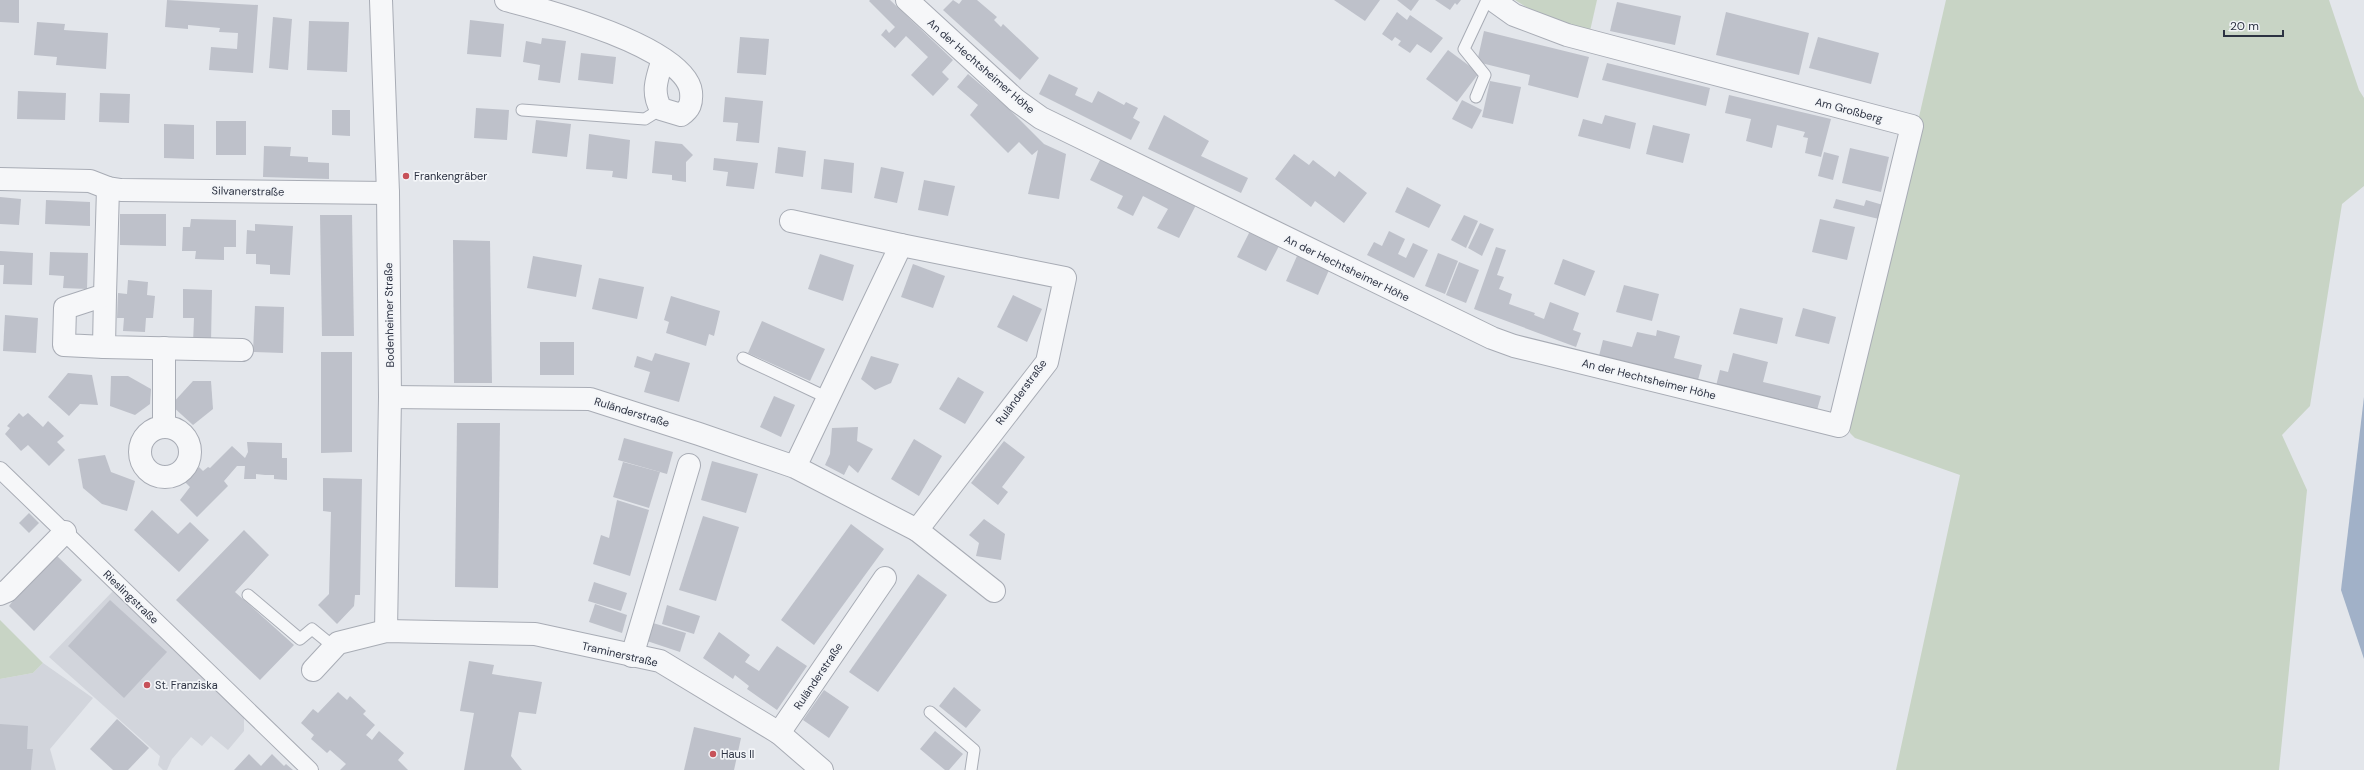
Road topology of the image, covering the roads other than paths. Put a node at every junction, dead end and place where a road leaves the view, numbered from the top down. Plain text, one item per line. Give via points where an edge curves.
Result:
1 (381, 0) edge
2 (506, 0) edge
3 (907, 0) edge
4 (1487, 0) edge
5 (1493, 0) edge
6 (663, 59) junction
7 (1476, 97) dead end
8 (522, 110) dead end
9 (661, 110) junction
10 (0, 179) edge
11 (108, 188) junction
12 (388, 193) junction
13 (791, 221) dead end
14 (901, 245) junction
15 (105, 295) junction
16 (104, 346) junction
17 (164, 348) junction
18 (242, 350) dead end
19 (743, 358) dead end
20 (390, 397) junction
21 (828, 398) junction
22 (164, 426) dead end
23 (1839, 426) joint
24 (689, 465) dead end
25 (796, 467) junction
26 (0, 470) edge
27 (917, 530) junction
28 (65, 532) junction
29 (885, 578) dead end
30 (994, 591) dead end
31 (0, 594) edge
32 (248, 595) dead end
33 (386, 631) junction
34 (334, 647) junction
35 (632, 656) junction
36 (313, 670) dead end
37 (930, 712) dead end
38 (779, 733) junction
39 (310, 770) edge
40 (822, 770) edge
41 (971, 770) edge

1 - 12 street, Bodenheimer Straße
2 - 6 street via 605,29
3 - 23 street, An der Hechtsheimer Höhe via 1016,100 1041,118 1492,338 1514,346
4 - 7 lane via 1464,49 1485,75
5 - 23 street, Am Großberg via 1514,15 1567,35 1912,126
6 - 9 street via 655,88 655,99
6 - 9 street via 686,77 692,100 688,110 681,115
8 - 9 lane via 645,119
10 - 11 street, Silvanerstraße via 90,181
11 - 12 street, Silvanerstraße
11 - 15 street
12 - 20 street, Bodenheimer Straße
13 - 14 street, Ruländerstraße
14 - 21 street
14 - 27 street, Ruländerstraße via 1065,278 1047,362
15 - 16 street
15 - 16 street via 66,308 64,345
16 - 17 street
17 - 18 street
17 - 22 street
19 - 21 lane
20 - 25 street, Ruländerstraße via 590,399
20 - 33 street, Bodenheimer Straße
21 - 25 street
24 - 35 street
25 - 27 street, Ruländerstraße
26 - 28 street, Rieslingstraße
27 - 30 street, Ruländerstraße
28 - 31 street via 7,591
28 - 39 street, Rieslingstraße
29 - 38 street, Ruländerstraße
32 - 34 lane via 300,639 312,630
33 - 34 street, Traminerstraße via 338,643
33 - 35 street, Traminerstraße via 535,634
34 - 36 street
35 - 38 street, Traminerstraße via 660,661
37 - 41 lane via 974,750
38 - 40 street, Traminerstraße

